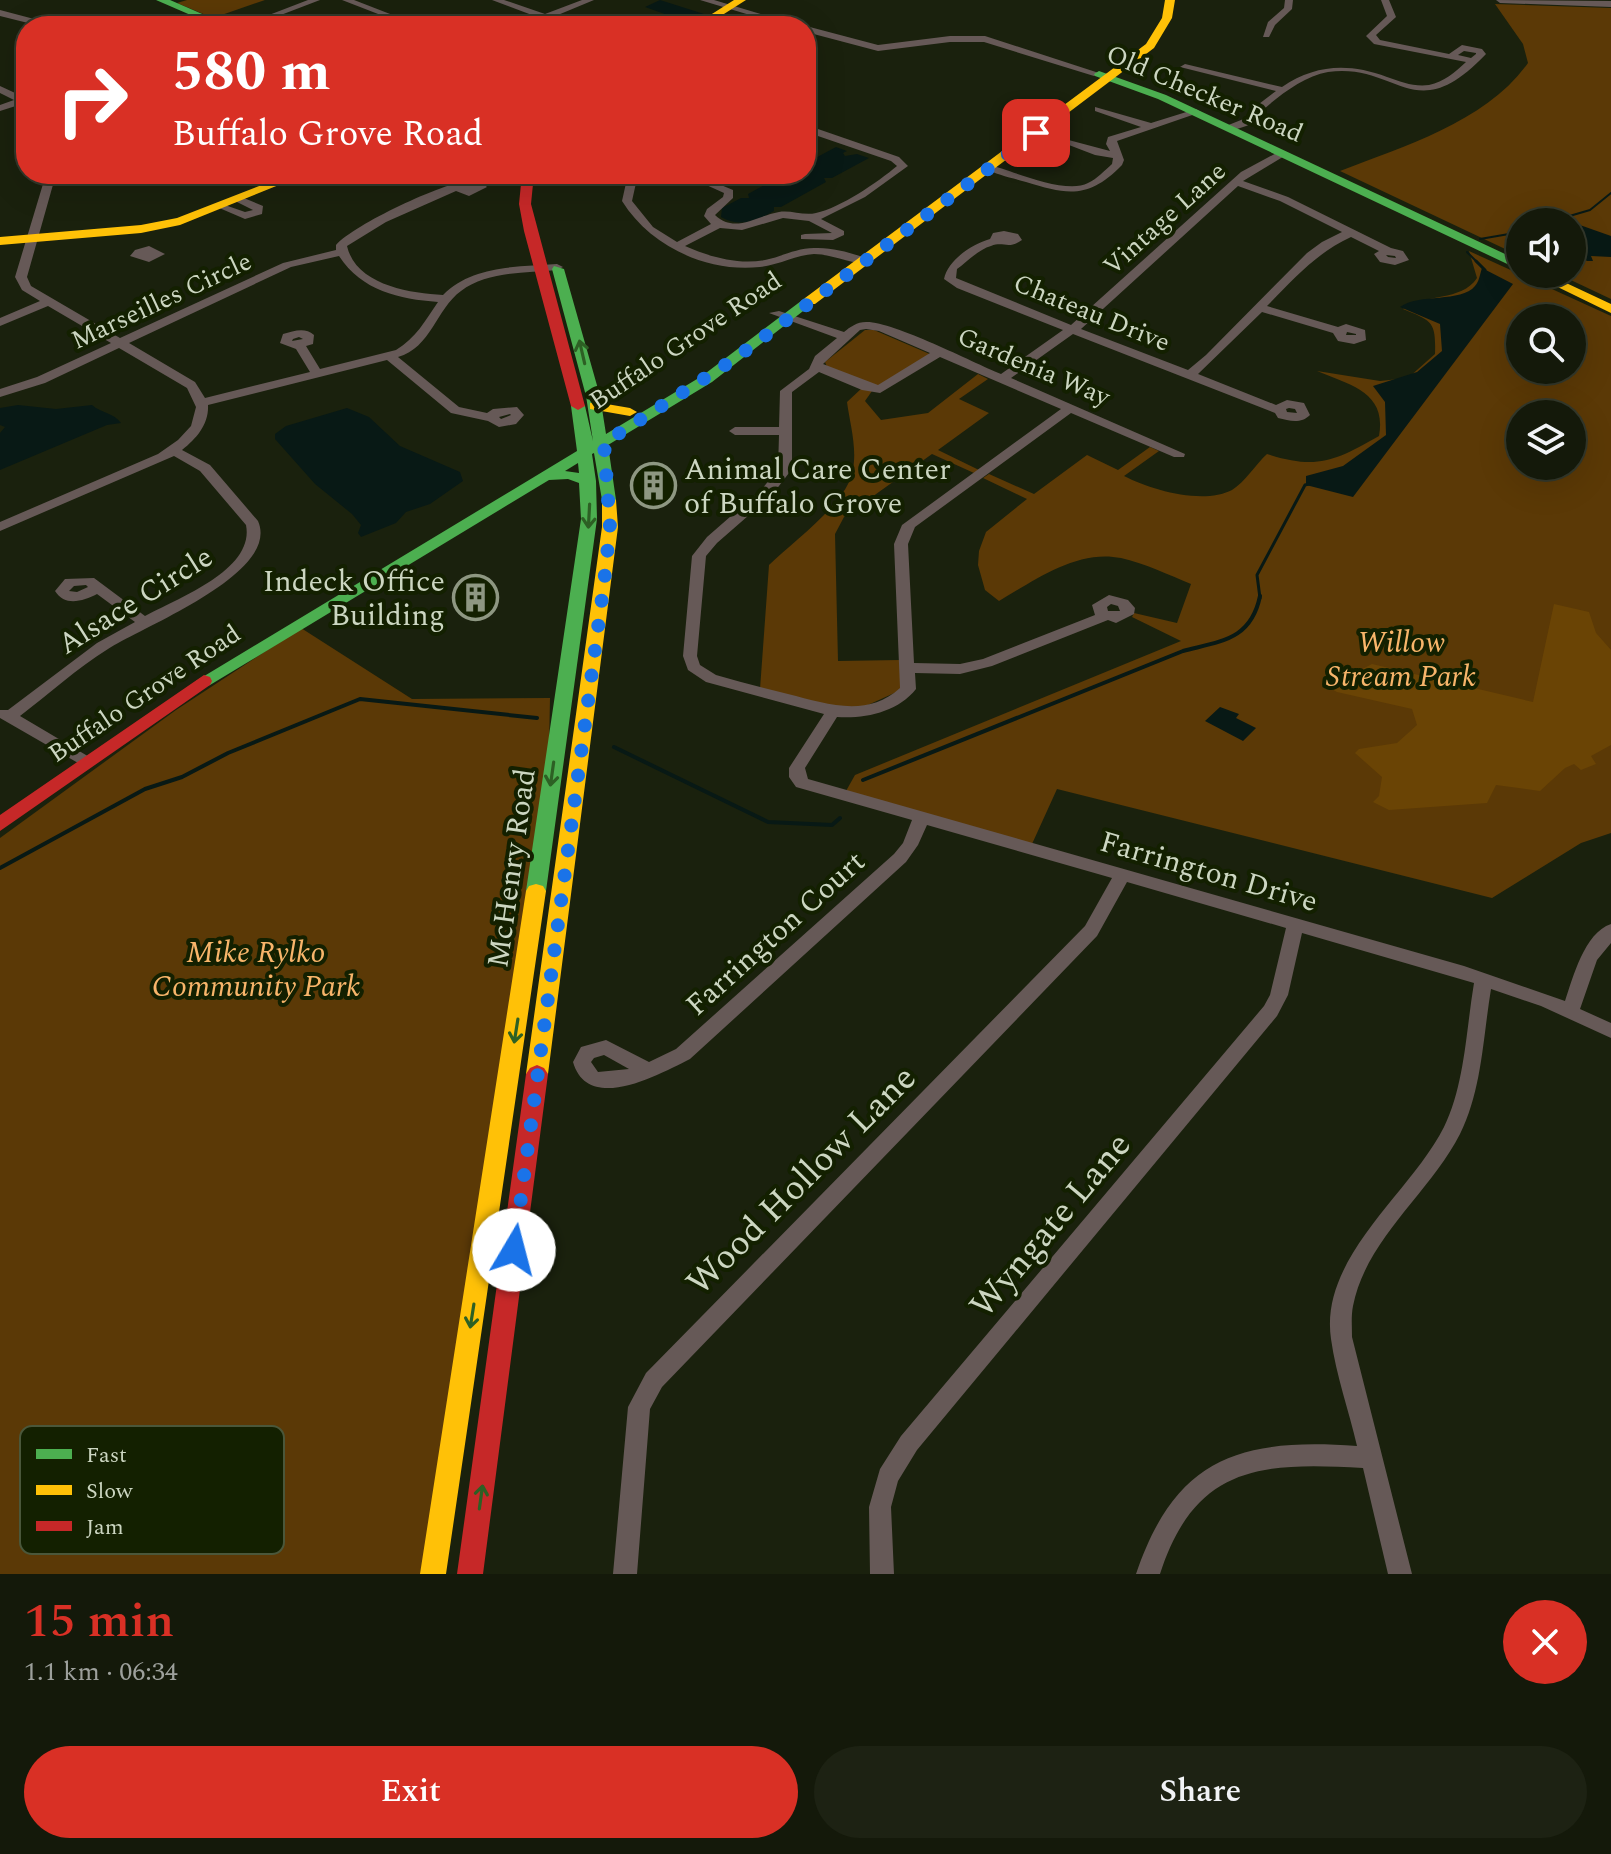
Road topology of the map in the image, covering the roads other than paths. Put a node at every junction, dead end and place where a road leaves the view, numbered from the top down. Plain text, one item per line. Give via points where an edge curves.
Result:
1 (161, 0) edge
2 (316, 0) edge
3 (346, 0) edge
4 (496, 0) edge
5 (590, 0) edge
6 (704, 0) edge
7 (1157, 0) edge
8 (1170, 0) edge
9 (1289, 0) edge
10 (1385, 0) edge
11 (1500, 0) edge
12 (741, 4) edge
13 (1611, 4) edge
14 (200, 16) edge
15 (272, 16) edge
16 (390, 16) edge
17 (543, 16) edge
18 (549, 16) edge
19 (718, 16) edge
20 (772, 16) edge
21 (816, 32) edge
22 (1153, 32) junction
23 (1266, 35) dead end
24 (1190, 68) dead end
25 (1104, 76) junction
26 (1283, 90) junction
27 (1098, 109) dead end
28 (1196, 112) junction
29 (1224, 126) junction
30 (1152, 127) junction
31 (816, 132) edge
32 (1065, 140) dead end
33 (1282, 153) junction
34 (1117, 155) junction
35 (990, 168) junction
36 (1236, 182) junction
37 (48, 184) edge
38 (276, 184) edge
39 (527, 184) edge
40 (541, 184) edge
41 (631, 184) edge
42 (714, 184) edge
43 (460, 189) dead end
44 (810, 217) junction
45 (720, 224) junction
46 (141, 229) junction
47 (1352, 232) junction
48 (805, 237) dead end
49 (30, 238) junction
50 (0, 241) edge
51 (996, 241) dead end
52 (677, 246) junction
53 (145, 249) dead end
54 (1388, 251) dead end
55 (342, 252) junction
56 (858, 259) junction
57 (1506, 259) edge
58 (549, 268) junction
59 (1567, 288) edge
60 (446, 299) junction
61 (48, 302) junction
62 (1261, 308) junction
63 (1611, 309) edge
64 (782, 316) junction
65 (0, 322) edge
66 (1072, 330) junction
67 (1338, 331) dead end
68 (846, 337) junction
69 (120, 344) junction
70 (299, 345) dead end
71 (939, 352) junction
72 (390, 356) junction
73 (816, 366) junction
74 (317, 374) junction
75 (1188, 376) junction
76 (1002, 379) junction
77 (0, 393) edge
78 (203, 402) junction
79 (595, 406) junction
80 (1070, 408) junction
81 (1279, 410) dead end
82 (630, 412) junction
83 (492, 418) dead end
84 (735, 431) dead end
85 (786, 431) junction
86 (593, 441) junction
87 (173, 450) junction
88 (1179, 454) dead end
89 (548, 476) junction
90 (589, 481) junction
91 (0, 527) edge
92 (98, 588) dead end
93 (1106, 616) dead end
94 (143, 621) junction
95 (909, 668) junction
96 (833, 711) junction
97 (5, 714) edge
98 (78, 758) junction
99 (0, 807) edge
100 (921, 819) junction
101 (0, 824) edge
102 (1122, 876) junction
103 (1295, 925) junction
104 (1611, 931) edge
105 (1483, 980) junction
106 (1570, 1012) junction
107 (1611, 1031) edge
108 (648, 1071) dead end
109 (1373, 1458) junction
110 (433, 1574) edge
111 (470, 1574) edge
112 (625, 1574) edge
113 (882, 1574) edge
114 (1148, 1574) edge
115 (1400, 1574) edge

1 - 14 main road
2 - 15 street
3 - 16 street
4 - 17 street
5 - 18 street
6 - 12 street
7 - 22 main road, Buffalo Grove Road
8 - 22 main road via 1167,18
9 - 23 street via 1288,9
10 - 26 street via 1392,17 1373,39 1473,61 1462,73 1430,89 1334,68
11 - 13 street
12 - 19 main road
12 - 20 street
21 - 25 street, Old Checker Road via 878,48 985,39
22 - 25 main road, Buffalo Grove Road
24 - 26 street
25 - 28 main road, Old Checker Road
25 - 35 main road, Buffalo Grove Road
25 - 56 main road, Buffalo Grove Road
26 - 29 street via 1250,120
27 - 30 street
28 - 29 main road, Old Checker Road
28 - 30 street
29 - 33 main road, Old Checker Road
30 - 34 street via 1112,139
31 - 44 street via 903,166
32 - 34 street
33 - 36 street, Vintage Lane
33 - 57 main road, Old Checker Road
34 - 35 street via 1117,165 1084,189 1054,187
35 - 56 main road, Buffalo Grove Road
36 - 47 street
36 - 66 street, Vintage Lane
37 - 49 street
38 - 46 main road via 222,207
39 - 58 main road, McHenry Road via 525,204
40 - 58 main road, McHenry Road
41 - 52 street via 627,201 633,214 650,232
42 - 45 street via 729,192 709,216
43 - 55 street via 442,192 351,234 341,245
44 - 45 street via 782,214 748,227
44 - 48 street via 840,233
45 - 52 street
46 - 49 main road
46 - 53 street
47 - 54 street
47 - 62 street via 1318,249
49 - 50 main road
49 - 61 street via 21,277 26,288
51 - 66 street, Chateau Drive via 952,268 950,279
52 - 56 street via 738,264 771,262 814,250
55 - 60 street via 368,281 386,291
55 - 69 street, Marseilles Circle via 287,265
56 - 64 main road, Buffalo Grove Road
56 - 64 main road, Buffalo Grove Road via 844,277
58 - 60 street via 484,277
79 -> 58 main road, McHenry Road via 576,327
58 - 86 main road, McHenry Road via 583,425
59 - 63 main road
60 - 72 street via 418,343
61 - 65 street
61 - 69 street
62 - 67 street
62 - 75 street
64 - 68 street
64 - 82 main road, Buffalo Grove Road
64 - 86 main road, Buffalo Grove Road via 707,379
66 - 75 street, Chateau Drive
66 - 76 street, Vintage Lane
68 - 71 street, Gardenia Way via 869,326
68 - 73 street
69 - 77 street, Marseilles Circle
69 - 78 street via 191,385
70 - 74 street
71 - 73 street via 880,389
71 - 76 street, Gardenia Way
72 - 74 street
72 - 83 street via 455,410
73 - 85 street via 786,391
74 - 78 street
75 - 81 street, Chateau Drive
76 - 80 street, Gardenia Way
78 - 87 street via 195,431
79 - 82 main road
79 - 86 main road, McHenry Road
80 - 88 street, Gardenia Way
80 - 95 street via 904,533
82 - 86 main road, Buffalo Grove Road
84 - 85 street
85 - 96 street via 787,460 779,480 699,556 691,675
86 - 89 main road, Buffalo Grove Road
86 - 90 main road, McHenry Road
86 - 98 main road, Buffalo Grove Road via 259,630
111 -> 86 main road, McHenry Road via 604,583 610,515
87 - 91 street
87 - 94 street, Alsace Circle via 205,468 253,524 256,535 247,556 227,576
89 - 90 main road
89 - 98 main road, Buffalo Grove Road
90 -> 110 main road, McHenry Road via 583,573
92 - 94 street
93 - 95 street via 987,663 960,669
94 - 97 street, Alsace Circle
95 - 96 street via 908,689 901,697 865,711
96 - 100 street, Farrington Drive via 797,768 797,777 809,787
97 - 98 street
98 - 99 main road, Buffalo Grove Road
98 - 101 main road, Buffalo Grove Road
100 - 102 street, Farrington Drive
100 - 108 street, Farrington Court via 900,858 691,1047
102 - 103 street, Farrington Drive
102 - 112 street, Wood Hollow Lane via 1091,931 654,1380 639,1407
103 - 105 street, Farrington Drive
103 - 113 street, Wyngate Lane via 1271,1011 909,1443 888,1477 880,1507
104 - 106 street via 1589,957
105 - 106 street, Farrington Drive
105 - 109 street via 1462,1106 1451,1132 1356,1268 1342,1307 1341,1337
106 - 107 street, Farrington Drive
109 - 114 street via 1277,1455 1212,1477 1172,1516
109 - 115 street

